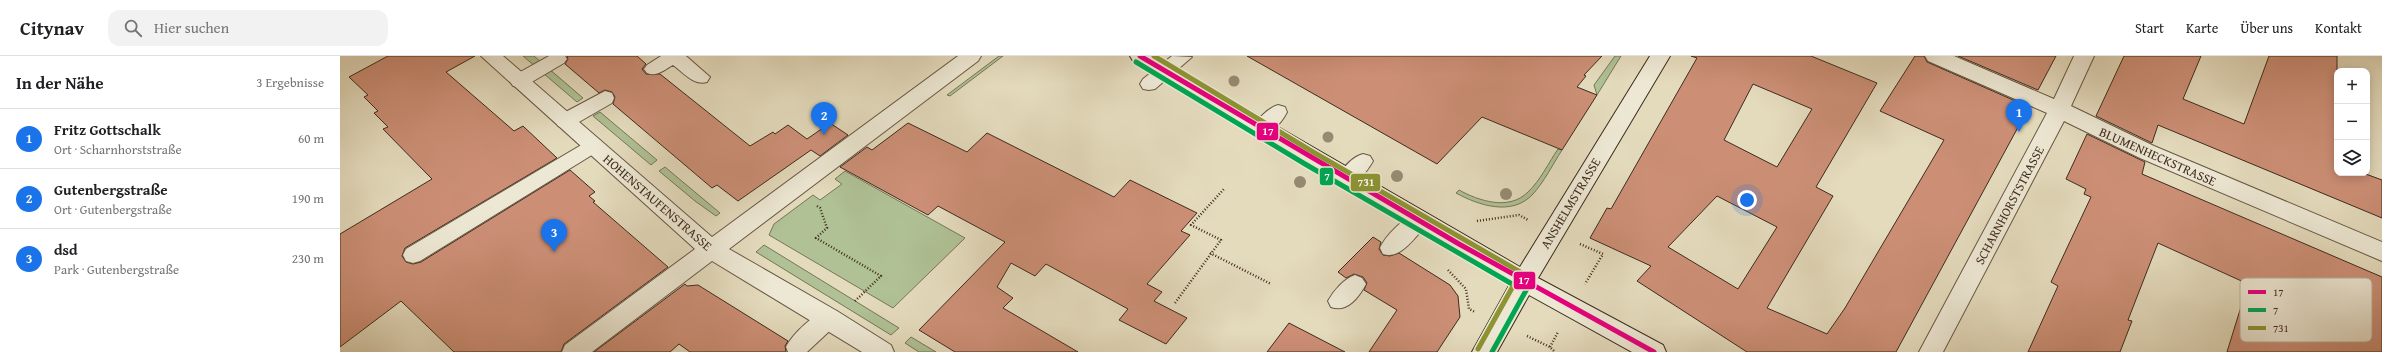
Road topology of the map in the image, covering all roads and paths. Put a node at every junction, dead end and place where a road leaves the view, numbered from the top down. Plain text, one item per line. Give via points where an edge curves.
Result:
1 (490, 56) edge
2 (674, 56) edge
3 (971, 56) edge
4 (1140, 56) edge
5 (1660, 56) edge
6 (1935, 56) edge
7 (2084, 56) edge
8 (1182, 57) edge
9 (558, 59) dead end
10 (653, 69) dead end
11 (1166, 71) junction
12 (701, 77) dead end
13 (519, 81) junction
14 (1149, 84) dead end
15 (605, 98) dead end
16 (2059, 110) junction
17 (1278, 112) dead end
18 (565, 121) junction
19 (1261, 129) junction
20 (593, 145) junction
21 (1363, 161) dead end
22 (1346, 180) junction
23 (791, 189) junction
24 (1224, 189) dead end
25 (1418, 221) junction
26 (1390, 248) dead end
27 (710, 249) junction
28 (2382, 252) edge
29 (1210, 253) junction
30 (413, 255) dead end
31 (1523, 282) junction
32 (1271, 284) dead end
33 (1355, 284) dead end
34 (854, 301) dead end
35 (1338, 301) dead end
36 (1175, 303) dead end
37 (828, 318) junction
38 (797, 347) dead end
39 (1550, 347) dead end
40 (574, 352) edge
41 (882, 352) edge
42 (1484, 352) edge
43 (1555, 352) edge
44 (1654, 352) edge
45 (1931, 352) edge

1 - 13 street, HOHENSTAUFENSTRASSE
2 - 10 lane
2 - 12 lane
3 - 23 street
4 - 11 street
5 - 31 street, ANSHELMSTRASSE
6 - 16 street, BLUMENHECKSTRASSE
7 - 16 street, SCHARNHORSTSTRASSE
8 - 11 lane
9 - 13 lane
11 - 14 lane
11 - 19 street
13 - 18 street, HOHENSTAUFENSTRASSE
15 - 18 lane
16 - 28 street, BLUMENHECKSTRASSE via 2147,152
16 - 45 street, SCHARNHORSTSTRASSE
17 - 19 lane
18 - 20 street, HOHENSTAUFENSTRASSE
19 - 22 street
20 - 27 street, HOHENSTAUFENSTRASSE
20 - 30 lane
21 - 22 lane
22 - 25 street
23 - 27 street
23 - 34 path via 820,208 827,228 816,238 881,276
24 - 29 path via 1192,225 1221,240
25 - 26 lane
25 - 31 street
27 - 37 street, HOHENSTAUFENSTRASSE
27 - 40 street
29 - 32 path
29 - 36 path
31 - 42 street, ANSHELMSTRASSE
31 - 44 street
33 - 35 lane
37 - 38 lane
37 - 41 street, HOHENSTAUFENSTRASSE
39 - 43 path

